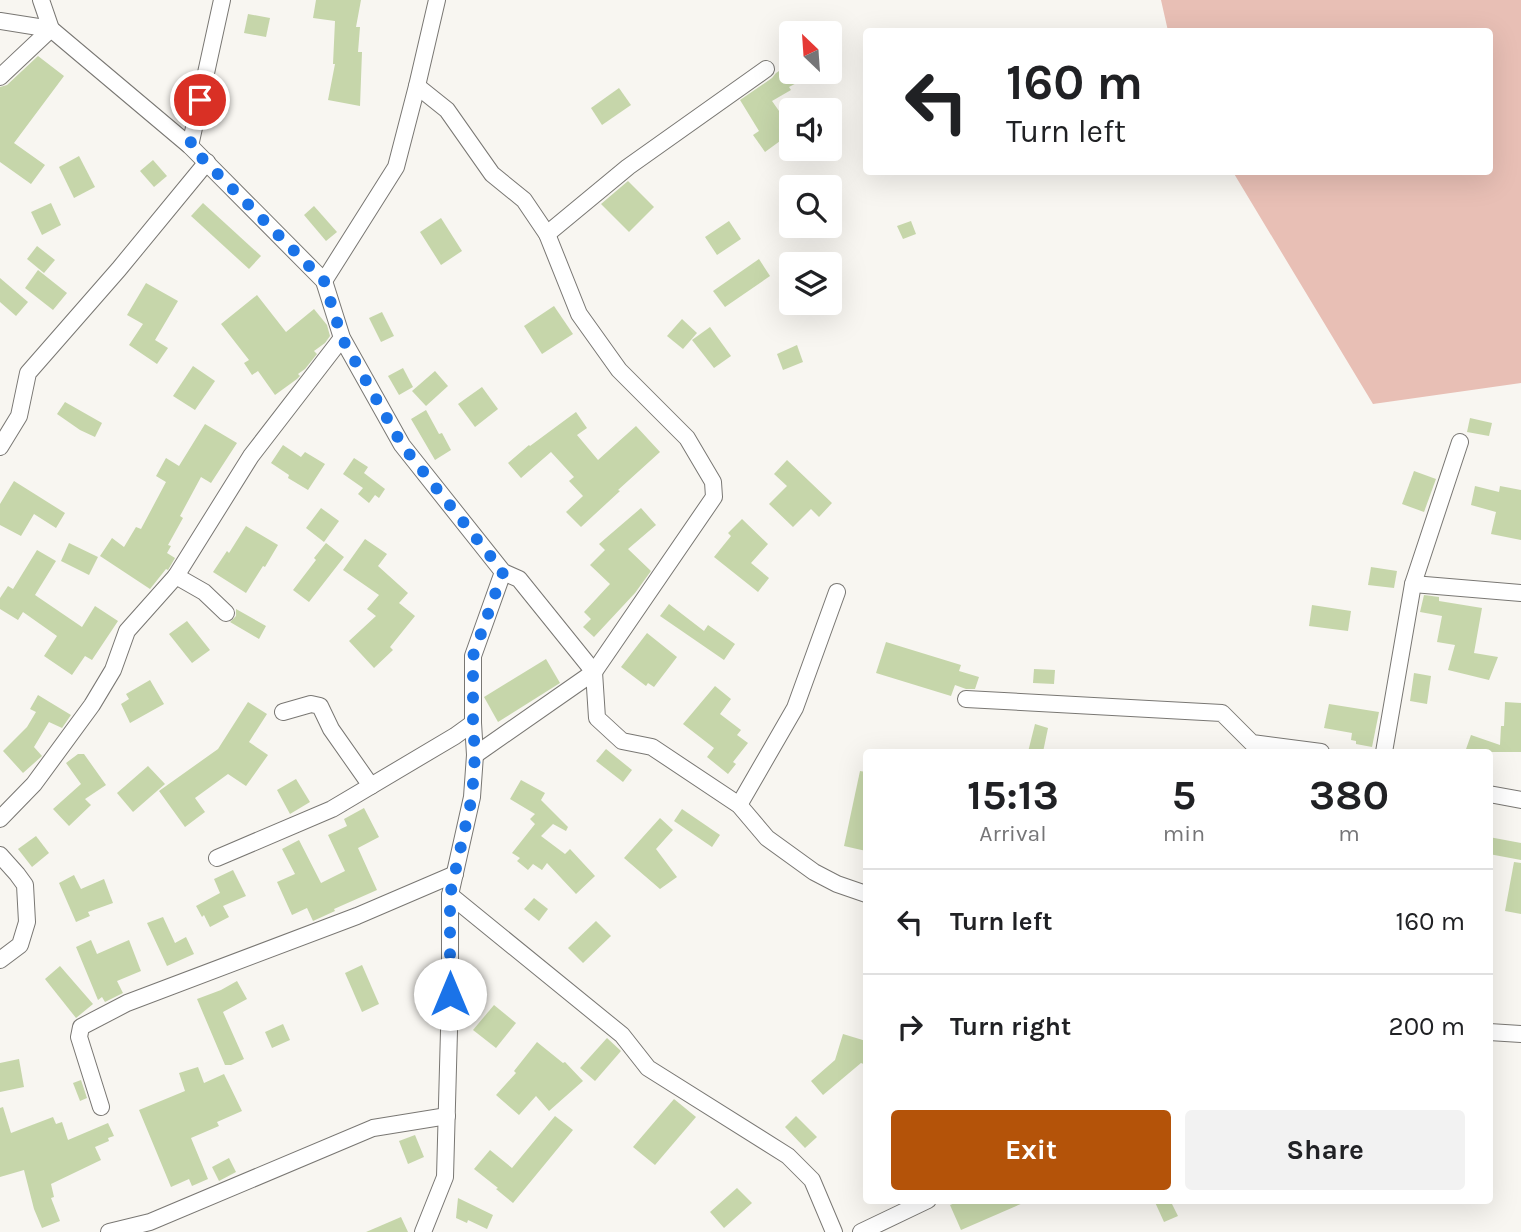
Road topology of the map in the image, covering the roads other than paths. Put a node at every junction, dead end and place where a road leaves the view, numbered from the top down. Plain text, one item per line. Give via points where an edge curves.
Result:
1 (41, 0) edge
2 (222, 0) edge
3 (437, 0) edge
4 (0, 20) edge
5 (51, 29) junction
6 (766, 69) dead end
7 (0, 77) edge
8 (417, 86) junction
9 (190, 146) junction
10 (207, 162) junction
11 (547, 234) junction
12 (324, 281) junction
13 (342, 338) junction
14 (1460, 442) dead end
15 (0, 447) edge
16 (503, 572) junction
17 (176, 576) junction
18 (1413, 584) junction
19 (837, 592) dead end
20 (1521, 593) edge
21 (226, 613) dead end
22 (594, 672) junction
23 (966, 699) dead end
24 (283, 712) dead end
25 (473, 723) junction
26 (1298, 749) edge
27 (1385, 749) edge
28 (475, 755) junction
29 (370, 786) junction
30 (1493, 795) edge
31 (1521, 800) edge
32 (739, 805) junction
33 (0, 819) edge
34 (0, 855) edge
35 (217, 858) dead end
36 (455, 874) junction
37 (863, 893) edge
38 (450, 895) junction
39 (0, 960) edge
40 (1493, 1032) edge
41 (1521, 1034) edge
42 (101, 1107) dead end
43 (447, 1116) junction
44 (920, 1204) edge
45 (109, 1232) edge
46 (423, 1232) edge
47 (834, 1232) edge
48 (861, 1232) edge

1 - 5 street
2 - 9 street
3 - 8 street
4 - 5 street
5 - 7 street
5 - 9 street
6 - 11 street via 628,167
8 - 11 street via 447,110 492,174 524,200
8 - 12 street via 396,167
9 - 10 street
10 - 12 street
10 - 15 street via 28,373 19,416
11 - 22 street via 579,314 620,370 687,438 713,482 714,497
12 - 13 street
13 - 16 street via 402,445
13 - 17 street via 251,456
14 - 18 street
16 - 22 street via 519,579
16 - 25 street via 473,656
17 - 21 street via 204,592
17 - 33 street via 127,631 113,670 92,705 34,784
18 - 20 street
18 - 27 street
19 - 32 street via 795,708
22 - 28 street
22 - 32 street via 597,718 622,741 652,747
23 - 26 street via 1222,713 1252,743
24 - 29 street via 320,706
25 - 28 street
25 - 29 street
28 - 36 street via 472,797
29 - 35 street via 332,809
30 - 31 street
32 - 37 street via 767,838 814,872
34 - 39 street via 25,885 27,922 20,945
36 - 38 street
36 - 42 street via 127,1003 81,1027 79,1037
38 - 43 street
38 - 47 street via 622,1035 648,1068 788,1156 812,1180
40 - 41 street
43 - 45 street via 373,1128 150,1222
43 - 46 street via 445,1177
44 - 48 street

